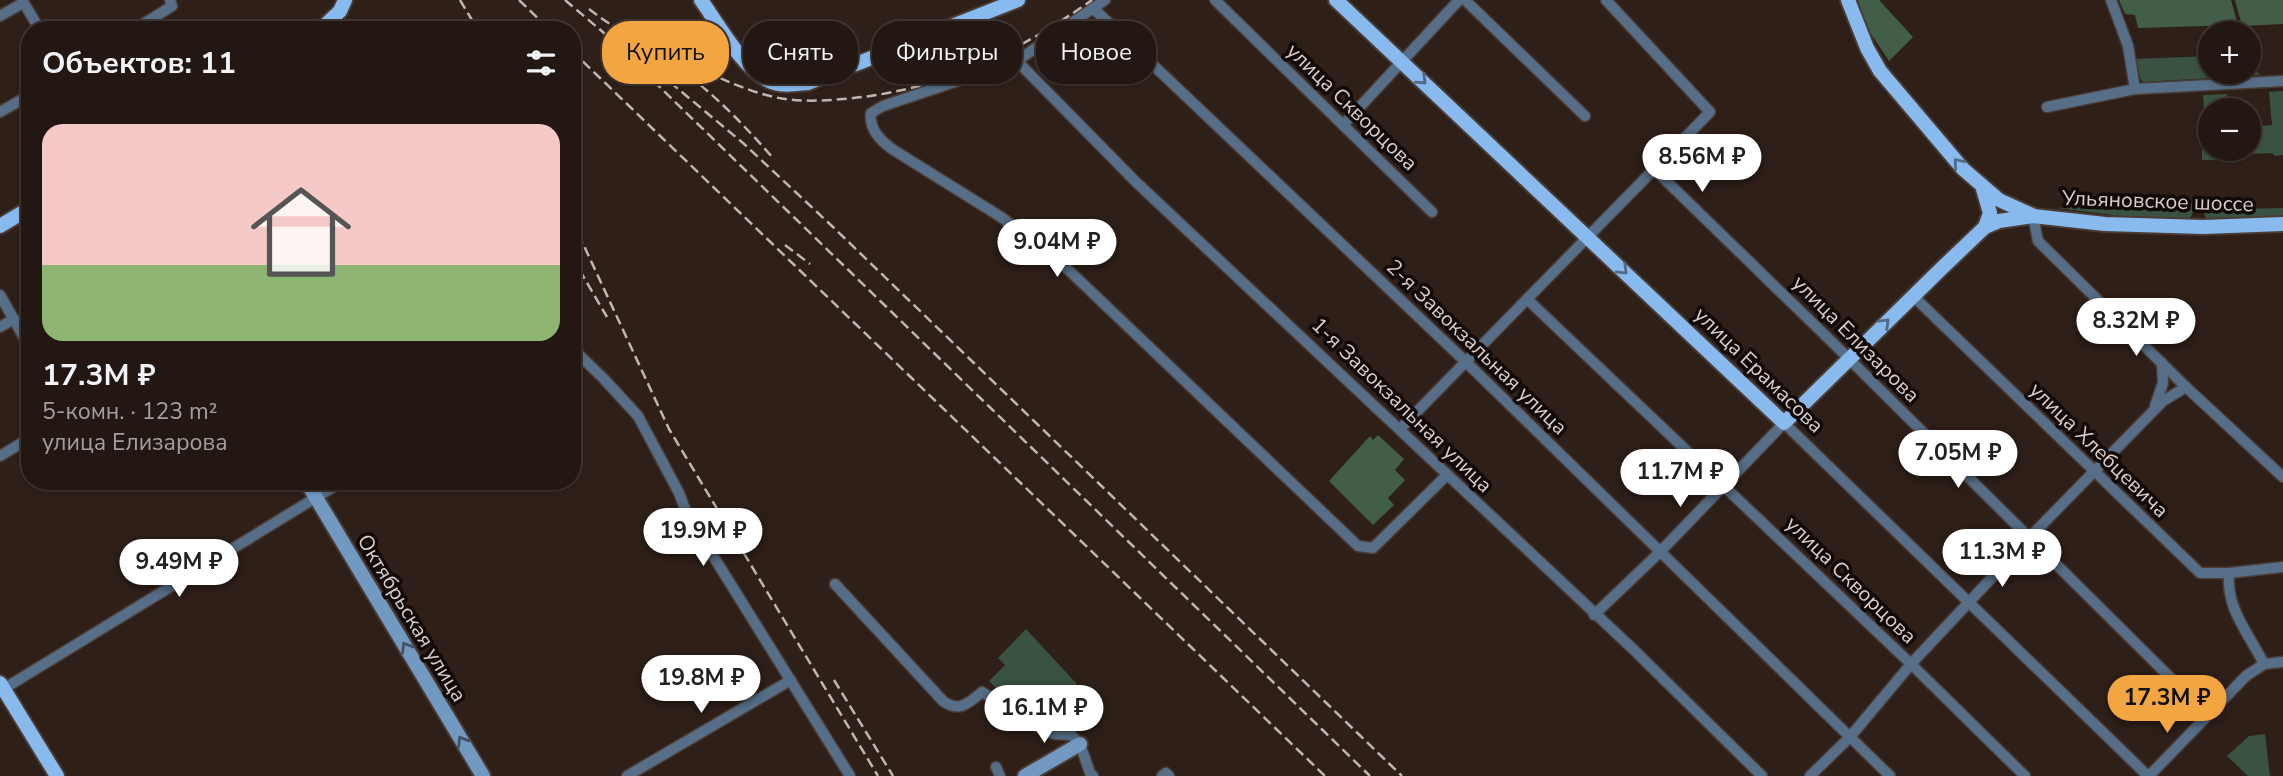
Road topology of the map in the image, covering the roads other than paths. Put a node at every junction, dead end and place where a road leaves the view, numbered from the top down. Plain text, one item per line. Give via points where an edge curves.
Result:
1 (345, 0) edge
2 (701, 0) edge
3 (1018, 0) edge
4 (1105, 0) edge
5 (1215, 0) edge
6 (1336, 0) edge
7 (1459, 0) edge
8 (1465, 0) edge
9 (1605, 0) edge
10 (1848, 0) edge
11 (2111, 0) edge
12 (23, 1) edge
13 (171, 3) edge
14 (1093, 8) junction
15 (0, 16) edge
16 (35, 21) edge
17 (146, 21) edge
18 (329, 21) edge
19 (1022, 58) edge
20 (1402, 62) junction
21 (1022, 66) edge
22 (2283, 81) edge
23 (949, 84) edge
24 (2135, 89) junction
25 (21, 100) edge
26 (2047, 107) dead end
27 (0, 113) edge
28 (1586, 116) dead end
29 (1343, 125) junction
30 (1654, 169) junction
31 (1983, 189) junction
32 (1432, 212) dead end
33 (21, 213) edge
34 (2033, 216) junction
35 (2283, 225) edge
36 (0, 226) edge
37 (1985, 228) junction
38 (1588, 236) junction
39 (0, 295) edge
40 (1913, 296) junction
41 (1527, 299) junction
42 (21, 321) edge
43 (16, 322) junction
44 (0, 327) edge
45 (21, 331) edge
46 (581, 357) edge
47 (1849, 358) junction
48 (1466, 362) junction
49 (2162, 363) junction
50 (2186, 387) junction
51 (2153, 411) junction
52 (1784, 423) junction
53 (1400, 429) junction
54 (21, 443) edge
55 (0, 456) edge
56 (2093, 472) junction
57 (1447, 475) junction
58 (2283, 477) edge
59 (1724, 486) junction
60 (312, 490) edge
61 (327, 490) edge
62 (316, 497) junction
63 (2029, 538) junction
64 (1660, 552) junction
65 (2283, 567) edge
66 (2229, 573) junction
67 (835, 584) dead end
68 (1968, 603) junction
69 (1594, 615) junction
70 (2283, 662) edge
71 (1911, 664) junction
72 (2264, 664) junction
73 (791, 680) junction
74 (1, 687) edge
75 (2208, 715) junction
76 (1850, 737) junction
77 (1082, 749) junction
78 (57, 776) edge
79 (483, 776) edge
80 (627, 776) edge
81 (850, 776) edge
82 (1025, 776) edge
83 (1093, 776) edge
84 (1163, 776) edge
85 (1169, 776) edge
86 (1762, 776) edge
87 (1810, 776) edge
88 (1890, 776) edge
89 (2025, 776) edge
90 (2148, 776) edge

1 - 18 main road
2 - 3 main road via 757,74 785,85 808,83
4 - 14 street
5 - 29 street, улица Скворцова
6 - 20 main road, улица Ерамасова
7 - 20 street
8 - 28 street
9 - 30 street via 1710,112
31 -> 10 main road via 1881,71
11 - 24 street via 2128,46
12 - 15 street
12 - 16 street
13 - 17 street
14 - 19 street
14 - 48 street, 2-я Завокзальная улица
20 - 29 street
20 -> 38 main road, улица Ерамасова
21 - 53 street, 1-я Завокзальная улица via 1136,181
22 - 24 street
23 - 57 street via 871,113 874,131 892,149 1001,217 1058,260 1357,546 1373,548
24 - 26 street
25 - 27 street
29 - 32 street, улица Скворцова
30 - 38 street
30 - 47 street, улица Елизарова
31 - 34 main road
31 - 37 main road via 1990,213
33 - 36 main road
34 - 35 main road, Ульяновское шоссе via 2118,224
34 - 37 main road via 2014,217
34 - 49 street via 2038,241
37 - 40 main road
38 - 41 street
38 -> 52 main road, улица Ерамасова
39 - 43 street
47 -> 40 main road
40 - 56 street, улица Хлебцевича
41 - 48 street
41 - 59 street, улица Скворцова
42 - 43 street
43 - 44 street
43 - 45 street
46 - 73 street via 638,416 687,514
47 - 52 main road
47 - 63 street, улица Елизарова
48 - 53 street
48 - 64 street, 2-я Завокзальная улица
49 - 50 street
49 - 51 street via 2163,383
50 - 51 street
50 - 58 street
51 - 56 street
52 - 59 street
52 - 68 street, улица Ерамасова
53 - 57 street, 1-я Завокзальная улица
54 - 55 street
56 - 63 street
56 - 66 street, улица Хлебцевича via 2200,573
57 - 69 street, 1-я Завокзальная улица
59 - 64 street
59 - 71 street, улица Скворцова
60 - 62 main road, Октябрьская улица
61 - 62 street
62 - 74 street
79 -> 62 main road, Октябрьская улица
63 - 68 street
63 - 75 street, улица Елизарова
64 - 69 street
64 - 76 street, 2-я Завокзальная улица
65 - 66 street, улица Хлебцевича
66 - 72 street via 2227,591 2234,611
67 - 77 street via 950,706 969,704 982,692 1038,727 1071,735
68 - 71 street
68 - 90 street, улица Ерамасова
69 - 86 street, 1-я Завокзальная улица
70 - 72 street
71 - 76 street
71 - 89 street, улица Скворцова
72 - 75 street
73 - 80 street
73 - 81 street
74 - 78 main road
75 - 90 street
76 - 87 street
76 - 88 street, 2-я Завокзальная улица
77 - 82 main road
77 - 83 street
84 - 85 street

